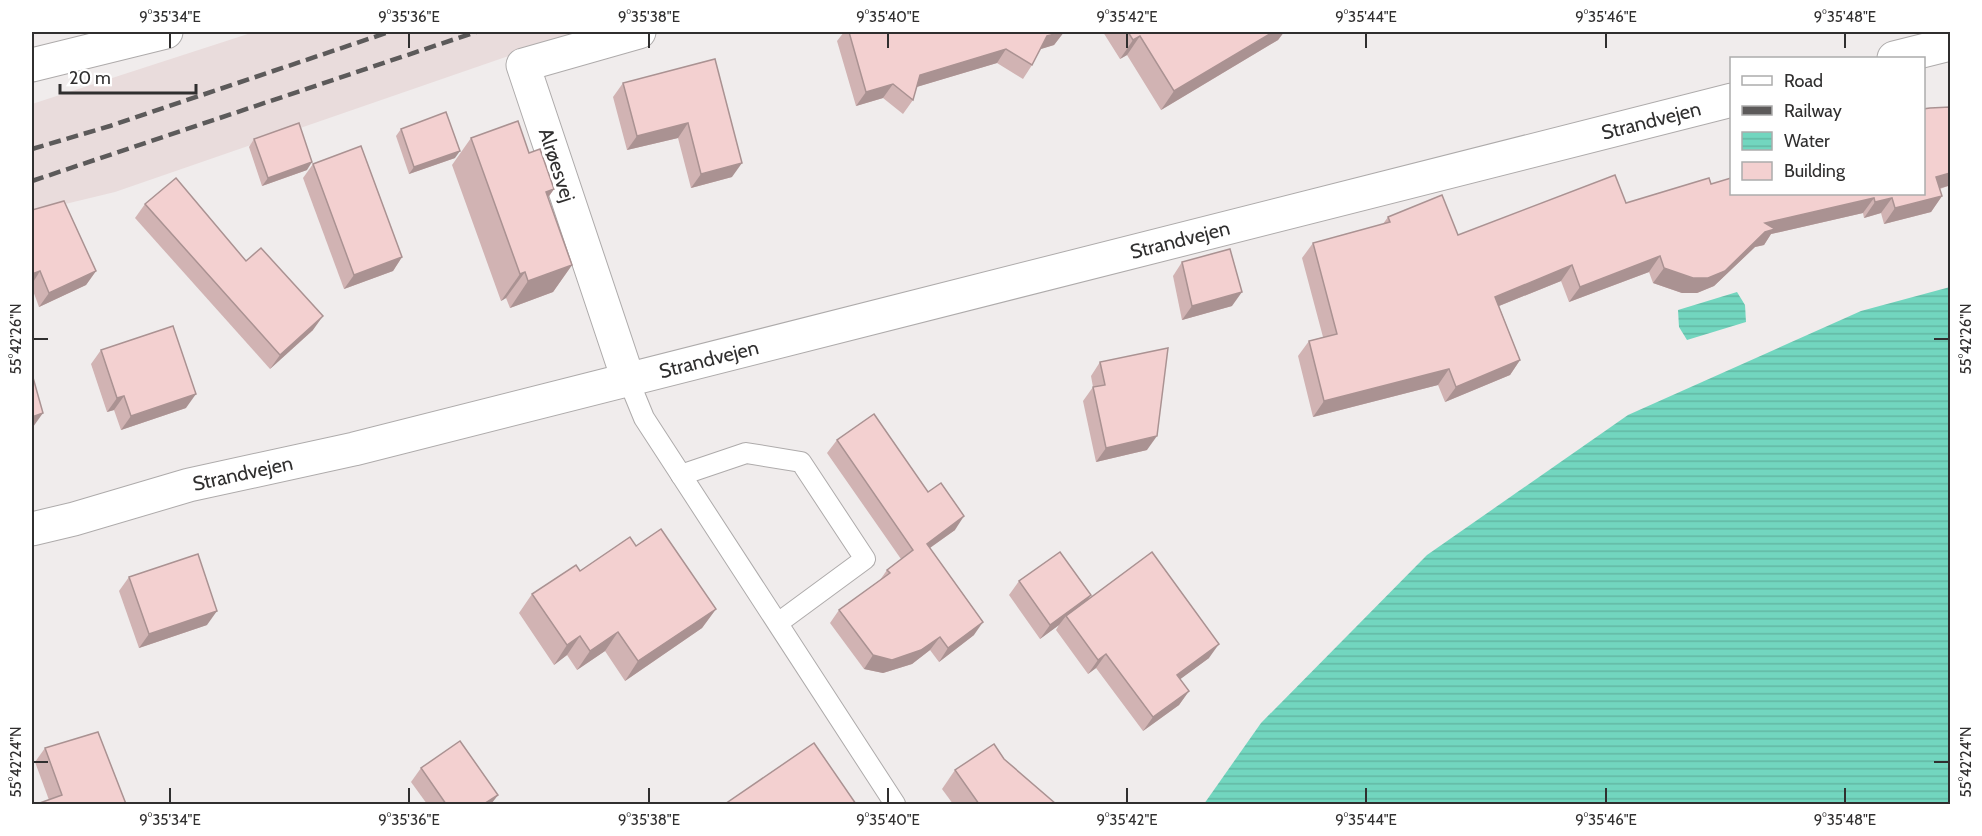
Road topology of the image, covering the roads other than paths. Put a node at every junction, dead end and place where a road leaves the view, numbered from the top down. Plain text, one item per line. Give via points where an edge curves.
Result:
1 (166, 32) edge
2 (639, 32) edge
3 (1950, 44) edge
4 (1898, 57) edge
5 (32, 65) edge
6 (1730, 100) edge
7 (628, 379) junction
8 (681, 475) junction
9 (32, 529) edge
10 (777, 623) junction
11 (895, 804) edge

1 - 5 street
2 - 7 street, Alrøesvej via 523,65
3 - 4 street
6 - 7 street, Strandvejen
7 - 8 lane via 644,418
7 - 9 street, Strandvejen via 354,449 189,485
8 - 10 lane
8 - 10 lane via 746,453 801,462 865,559
10 - 11 lane

